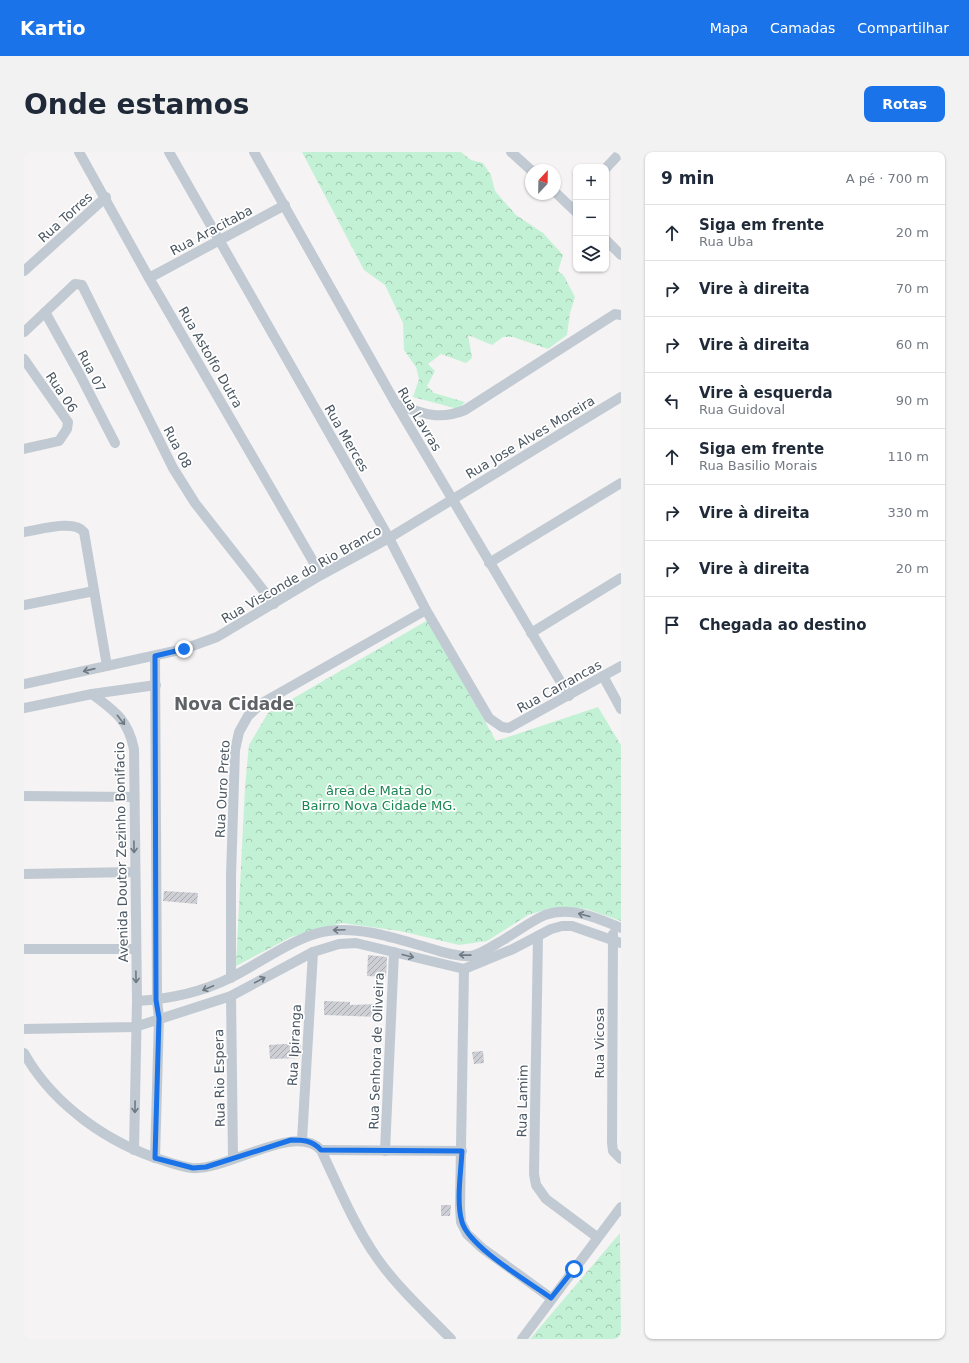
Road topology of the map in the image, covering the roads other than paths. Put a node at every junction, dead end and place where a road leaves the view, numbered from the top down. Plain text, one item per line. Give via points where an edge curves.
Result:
1 (80, 152) edge
2 (169, 152) edge
3 (254, 152) edge
4 (511, 152) edge
5 (621, 152) edge
6 (525, 165) edge
7 (609, 165) edge
8 (561, 196) edge
9 (106, 198) junction
10 (285, 205) junction
11 (573, 205) edge
12 (220, 240) junction
13 (609, 243) edge
14 (621, 255) edge
15 (24, 271) edge
16 (149, 278) junction
17 (45, 312) junction
18 (618, 315) edge
19 (24, 332) edge
20 (24, 359) edge
21 (621, 396) edge
22 (396, 404) junction
23 (115, 443) dead end
24 (24, 449) edge
25 (621, 483) edge
26 (452, 499) junction
27 (24, 532) edge
28 (389, 538) junction
29 (489, 563) junction
30 (321, 575) junction
31 (621, 578) edge
32 (94, 591) junction
33 (274, 604) junction
34 (24, 606) edge
35 (426, 610) junction
36 (531, 633) junction
37 (155, 656) junction
38 (107, 666) junction
39 (621, 666) edge
40 (603, 676) junction
41 (24, 684) edge
42 (156, 685) junction
43 (92, 694) junction
44 (569, 696) junction
45 (24, 708) edge
46 (621, 709) edge
47 (509, 728) joint
48 (24, 796) edge
49 (133, 797) junction
50 (134, 872) junction
51 (24, 874) edge
52 (617, 926) edge
53 (538, 936) junction
54 (617, 941) edge
55 (24, 949) edge
56 (136, 949) junction
57 (313, 952) junction
58 (394, 952) junction
59 (464, 969) junction
60 (231, 978) junction
61 (231, 996) junction
62 (156, 1000) junction
63 (137, 1001) junction
64 (159, 1018) junction
65 (136, 1027) junction
66 (24, 1029) edge
67 (617, 1030) edge
68 (24, 1053) edge
69 (302, 1140) junction
70 (134, 1150) junction
71 (321, 1150) junction
72 (385, 1151) junction
73 (462, 1151) junction
74 (155, 1158) junction
75 (232, 1159) junction
76 (621, 1159) edge
77 (621, 1207) edge
78 (597, 1237) junction
79 (551, 1298) junction
80 (451, 1339) edge
81 (522, 1339) edge

1 - 9 street, Rua Astolfo Dutra
2 - 12 street, Rua Merces
3 - 10 street, Rua Lavras
4 - 6 street
5 - 7 street
8 - 11 street
9 - 15 street, Rua Torres
9 - 16 street, Rua Astolfo Dutra
10 - 12 street, Rua Aracitaba
10 - 22 street, Rua Lavras
12 - 16 street, Rua Aracitaba
12 - 28 street, Rua Merces
13 - 14 street
16 - 30 street, Rua Astolfo Dutra
17 - 19 street
17 - 23 street, Rua 07
17 - 33 street, Rua 08 via 75,284 83,286 173,468 195,503
18 - 22 street via 465,410 451,416 437,416
20 - 24 street, Rua 06 via 68,422 67,429 59,441
21 - 26 street, Rua Jose Alves Moreira
22 - 26 street, Rua Lavras
25 - 29 street
26 - 28 street, Rua Visconde do Rio Branco
26 - 29 street, Rua Lavras
27 - 32 street via 71,525 80,528 84,532
28 - 30 street, Rua Visconde do Rio Branco
28 - 35 street, Rua Merces
29 - 36 street, Rua Lavras
30 - 33 street, Rua Visconde do Rio Branco
31 - 36 street
32 - 34 street
32 - 38 street
33 - 37 street, Rua Visconde do Rio Branco via 217,637
35 - 47 street, Rua Merces via 489,718 502,727
35 - 60 street, Rua Ouro Preto via 262,703 248,716 239,732 235,750 233,795
36 - 44 street, Rua Lavras
37 - 38 street
37 - 42 street
38 -> 41 street
39 - 40 street, Rua Carrancas
40 - 44 street, Rua Carrancas
40 - 46 street
42 - 43 street
42 - 62 street
43 - 45 street
43 -> 49 street, Avenida Doutor Zezinho Bonifacio via 112,709 130,733 134,749
44 - 47 street, Rua Carrancas
48 - 49 street
49 -> 50 street, Avenida Doutor Zezinho Bonifacio
50 - 51 street
50 - 56 street, Avenida Doutor Zezinho Bonifacio
52 - 54 street, Rua Vicosa
52 -> 60 street via 586,914 558,912 544,916 471,956 455,955 375,934 343,929 327,931 296,942
53 - 54 street via 551,929 572,926
53 - 59 street
53 - 78 street, Rua Lamim via 534,1174 536,1185 546,1199
54 - 67 street, Rua Vicosa
55 - 56 street
56 -> 63 street, Avenida Doutor Zezinho Bonifacio
57 - 58 street via 339,944 356,943
61 -> 57 street
57 - 69 street, Rua Ipiranga
58 -> 59 street
58 - 72 street, Rua Senhora de Oliveira
59 - 73 street
60 -> 62 street via 203,990
61 - 64 street
61 - 75 street, Rua Rio Espera
62 - 63 street
62 - 64 street
63 - 65 street, Avenida Doutor Zezinho Bonifacio
64 - 65 street
64 - 74 street
65 - 66 street
65 -> 70 street, Avenida Doutor Zezinho Bonifacio
67 - 76 street, Rua Vicosa via 612,1143 613,1151
68 - 70 street via 51,1090 73,1111 102,1132
69 - 71 street via 316,1144
69 - 75 street via 291,1140
70 - 74 street
71 - 72 street
71 - 80 street via 363,1236 378,1259
72 - 73 street
73 - 79 street via 460,1207 461,1222 467,1234 482,1248
74 - 75 street via 193,1168
77 - 78 street
78 - 79 street
79 - 81 street

